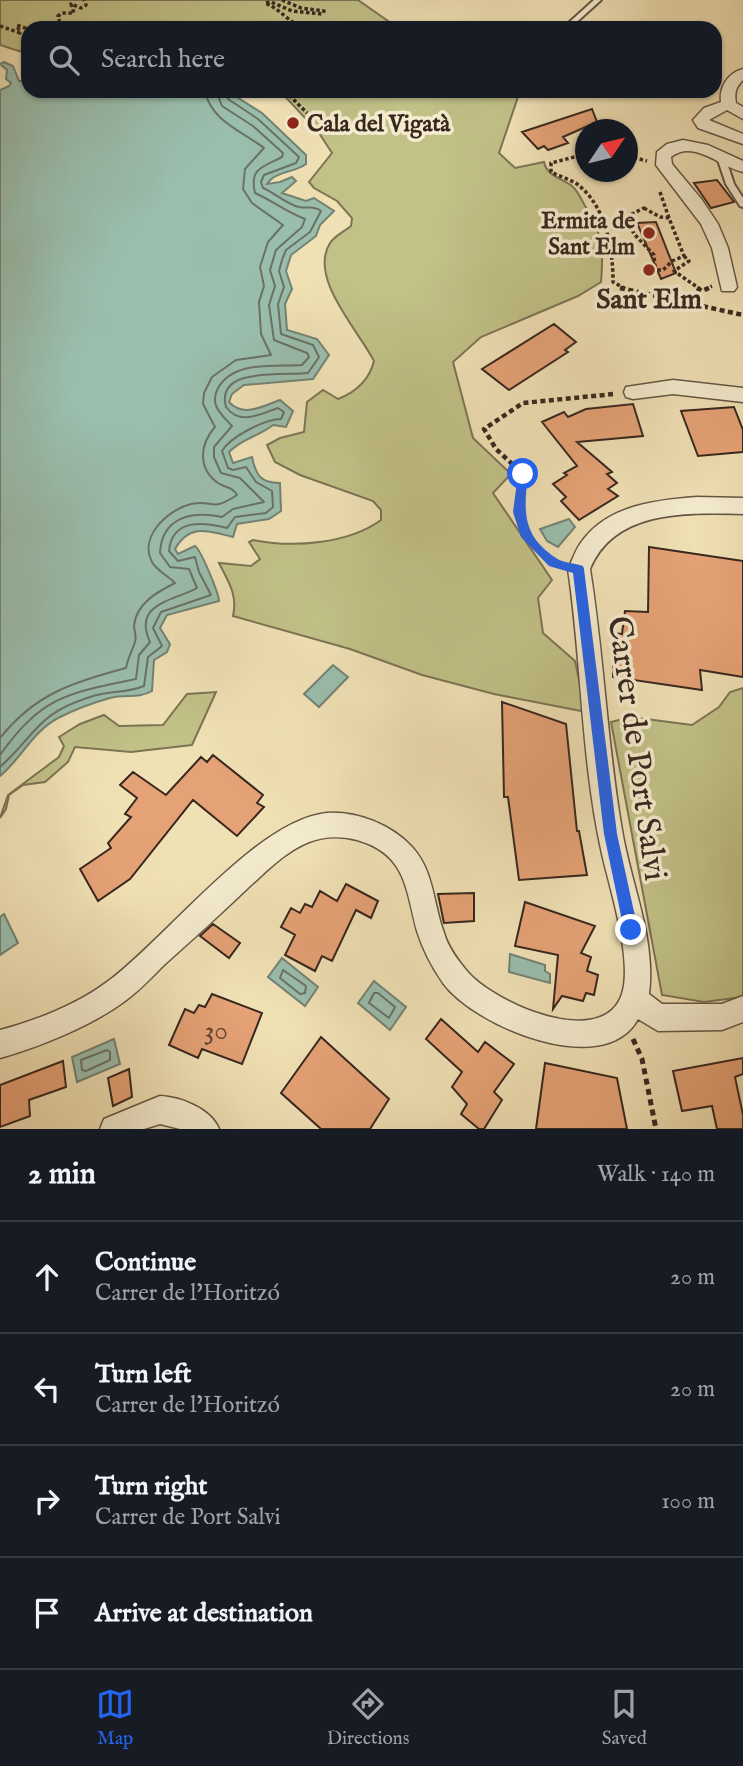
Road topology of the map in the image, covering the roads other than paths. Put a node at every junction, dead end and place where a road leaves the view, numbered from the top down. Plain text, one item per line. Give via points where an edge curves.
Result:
1 (598, 0) edge
2 (574, 21) edge
3 (743, 73) edge
4 (729, 105) junction
5 (743, 114) edge
6 (743, 139) edge
7 (721, 157) junction
8 (743, 167) edge
9 (743, 204) edge
10 (728, 287) dead end
11 (633, 392) road end
12 (743, 395) edge
13 (743, 506) edge
14 (635, 1000) junction
15 (743, 1009) edge
16 (0, 1044) edge
17 (114, 1129) edge
18 (205, 1129) edge

1 - 2 lane
3 - 4 street via 728,89
4 - 5 street
4 - 6 street via 704,114 703,125
7 - 8 street
7 - 9 lane
7 - 10 street via 688,143 663,156 664,165 685,186 709,223
11 - 12 street via 673,387
13 - 14 street, Carrer de Port Salvi via 670,507 635,514 614,524 582,555 579,569 611,834 637,968
14 - 15 street via 658,1018 722,1017
14 - 16 street via 623,1019 600,1033 578,1035 493,1010 464,989 442,962 412,867 394,847 366,830 330,825 296,834 268,853 117,992 37,1034
17 - 18 street via 165,1108

